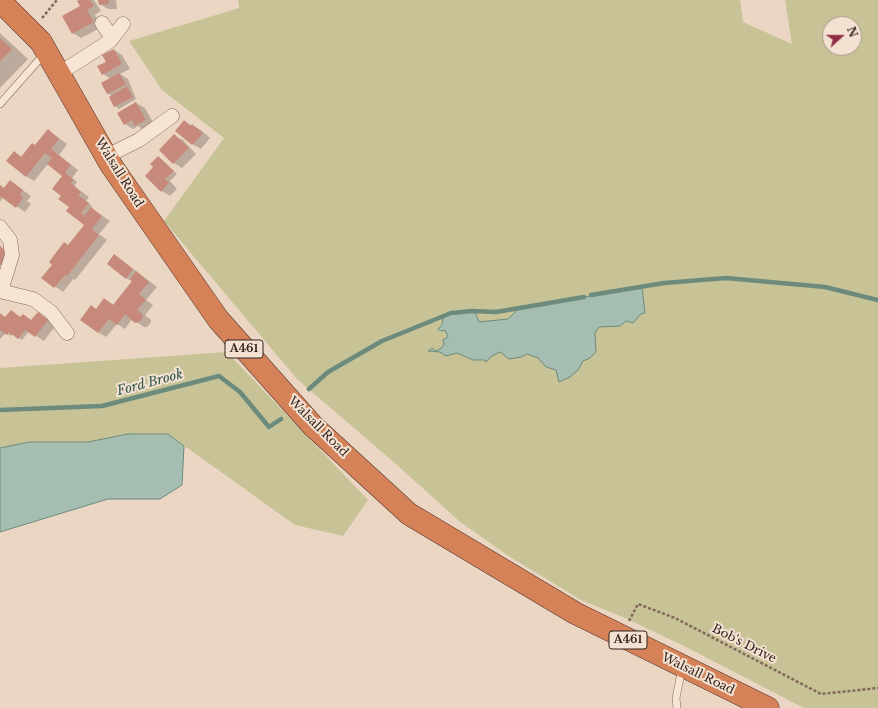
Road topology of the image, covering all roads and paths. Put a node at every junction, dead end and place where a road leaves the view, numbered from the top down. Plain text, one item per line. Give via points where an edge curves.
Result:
1 (57, 0) edge
2 (0, 1) edge
3 (102, 23) dead end
4 (124, 24) dead end
5 (30, 31) junction
6 (112, 38) junction
7 (46, 51) junction
8 (60, 73) junction
9 (0, 104) edge
10 (172, 116) dead end
11 (107, 156) junction
12 (0, 227) edge
13 (0, 291) edge
14 (67, 333) dead end
15 (620, 636) junction
16 (683, 666) junction
17 (878, 688) edge
18 (677, 708) edge
19 (768, 708) edge

1 - 5 path
2 - 5 highway, Walsall Road / A461
3 - 6 street
4 - 6 street
5 - 7 highway, Walsall Road / A461
6 - 8 street
7 - 8 highway, Walsall Road / A461
7 - 9 lane
8 - 11 highway, Walsall Road / A461
10 - 11 street via 139,140
11 - 15 highway, Walsall Road / A461 via 218,319 313,426 409,514 575,613
12 - 13 street via 10,240 12,255
13 - 14 street via 33,299 51,312
15 - 16 highway, Walsall Road / A461
15 - 17 path, Bob's Drive via 638,604 675,618 821,694
16 - 18 lane via 676,698
16 - 19 highway, Walsall Road / A461

